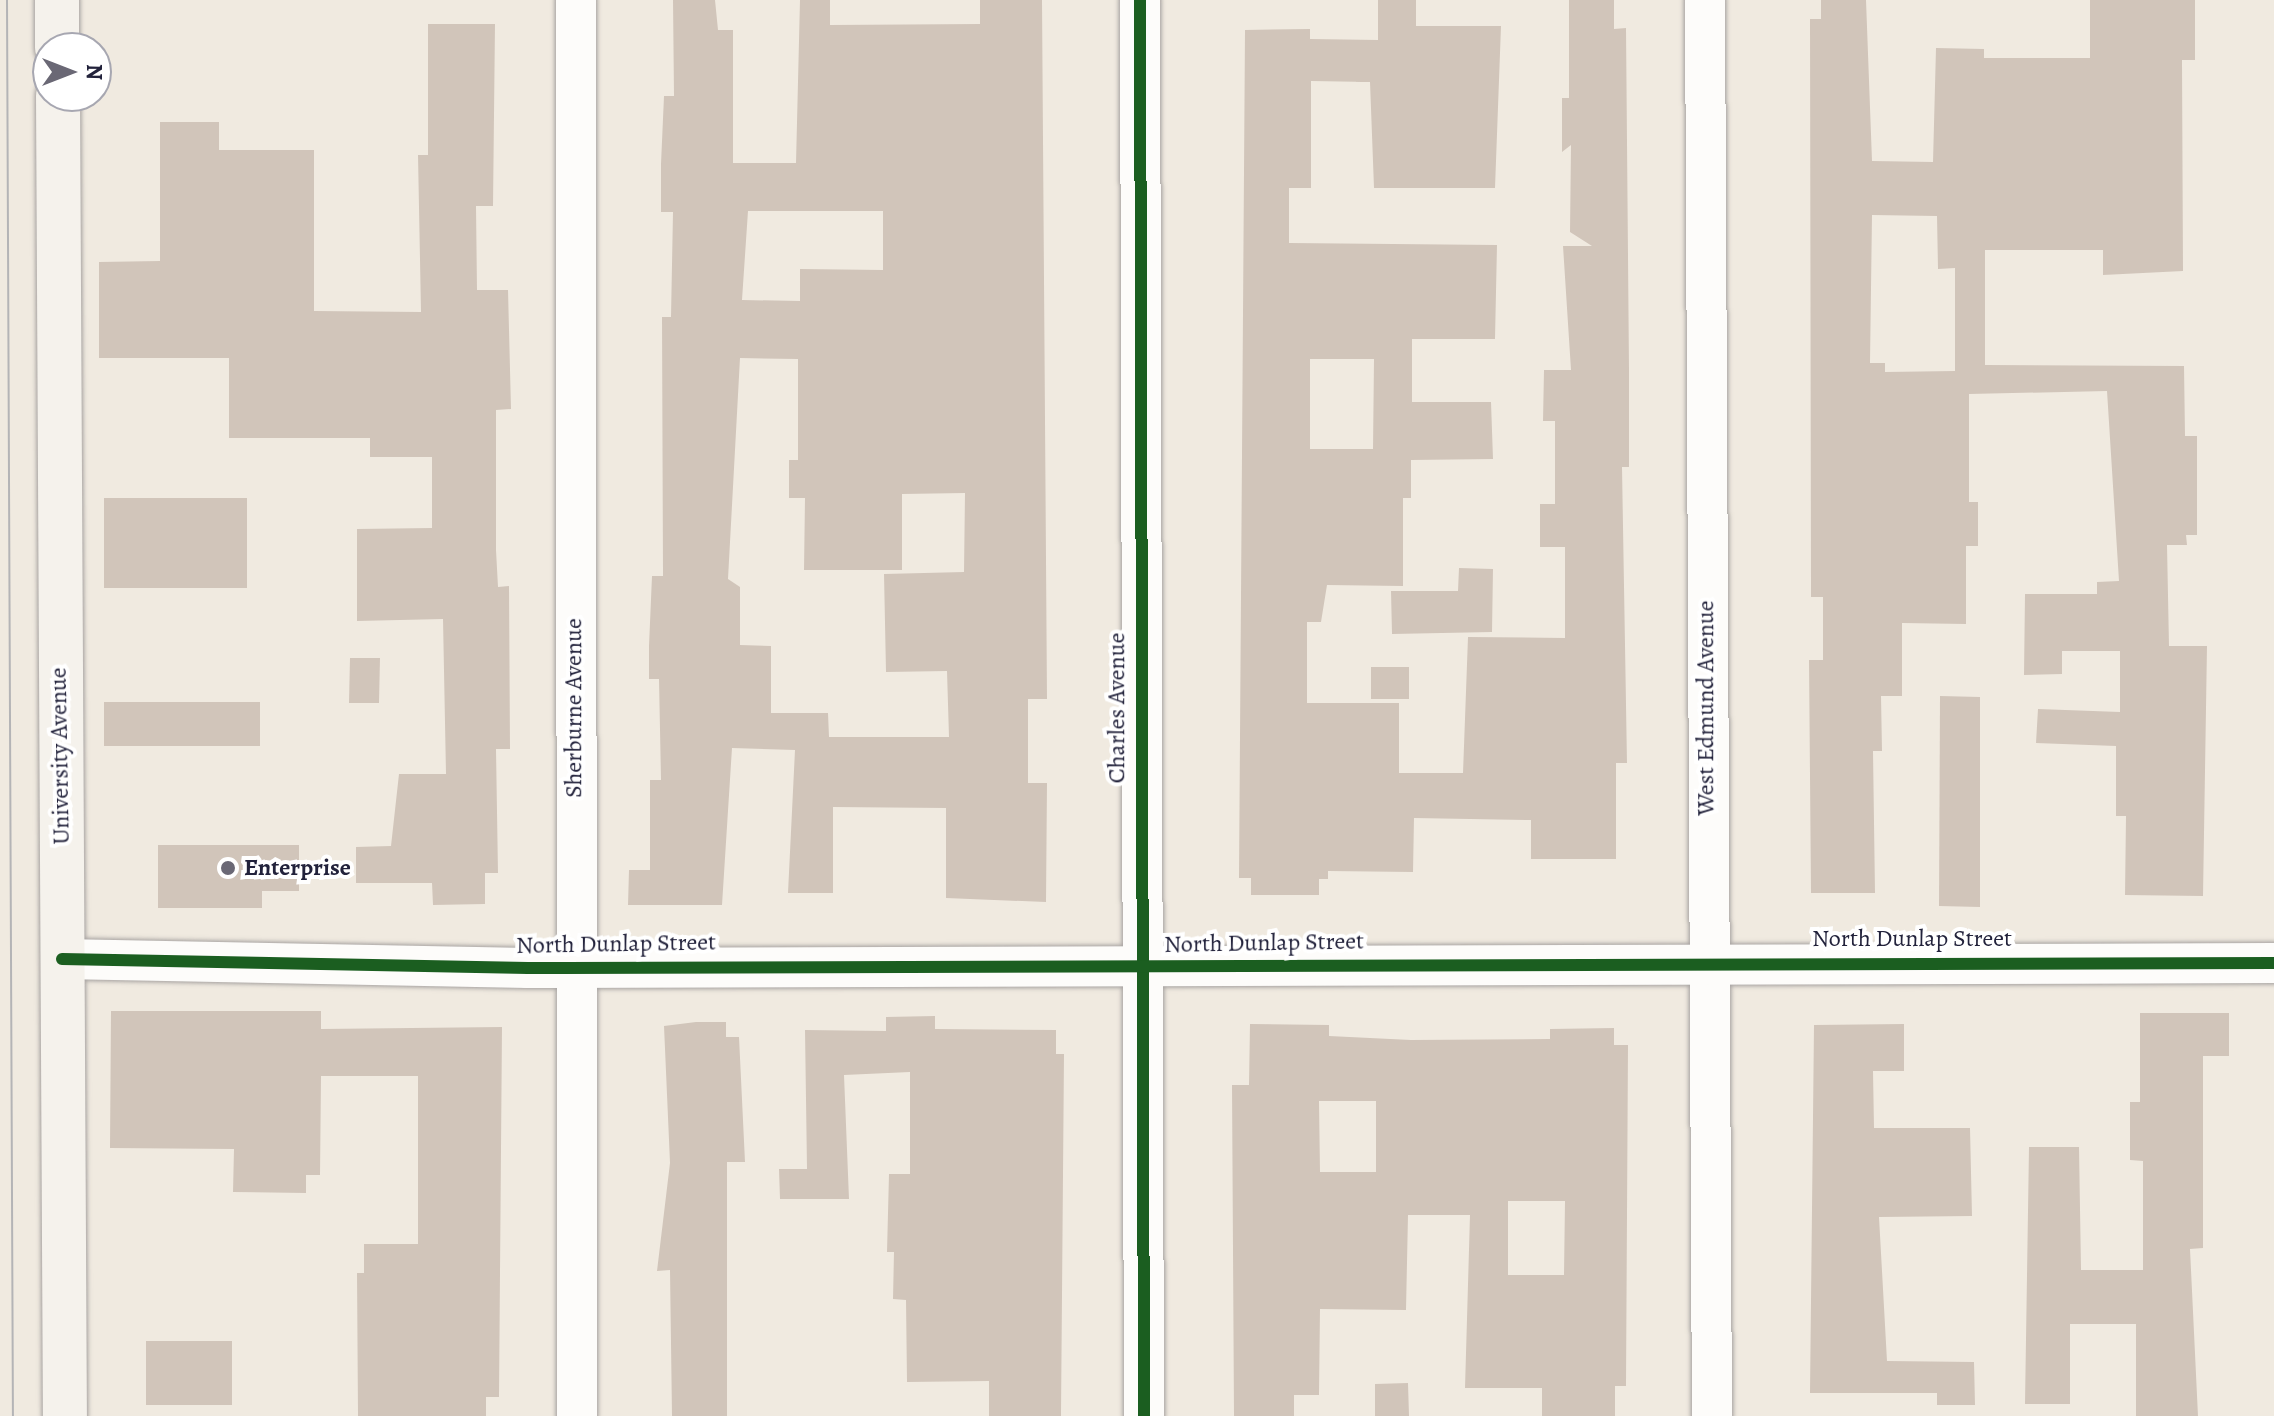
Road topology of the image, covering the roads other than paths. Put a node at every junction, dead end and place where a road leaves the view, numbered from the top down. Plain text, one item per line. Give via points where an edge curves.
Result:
1 (57, 0) edge
2 (576, 0) edge
3 (1140, 0) edge
4 (1705, 0) edge
5 (57, 32) edge
6 (58, 112) edge
7 (62, 959) junction
8 (1707, 963) junction
9 (2274, 963) edge
10 (573, 967) junction
11 (1138, 968) junction
12 (65, 1416) edge
13 (577, 1416) edge
14 (1144, 1416) edge
15 (1712, 1416) edge

1 - 5 main road
2 - 10 street, Sherburne Avenue
3 - 11 street, Charles Avenue
4 - 8 street, West Edmund Avenue
6 - 7 main road, University Avenue
7 - 10 street, North Dunlap Street
7 - 12 main road, University Avenue
8 - 9 street, North Dunlap Street
8 - 11 street, North Dunlap Street
8 - 15 street, West Edmund Avenue
10 - 11 street, North Dunlap Street via 856,962
10 - 13 street, Sherburne Avenue
11 - 14 street, Charles Avenue

